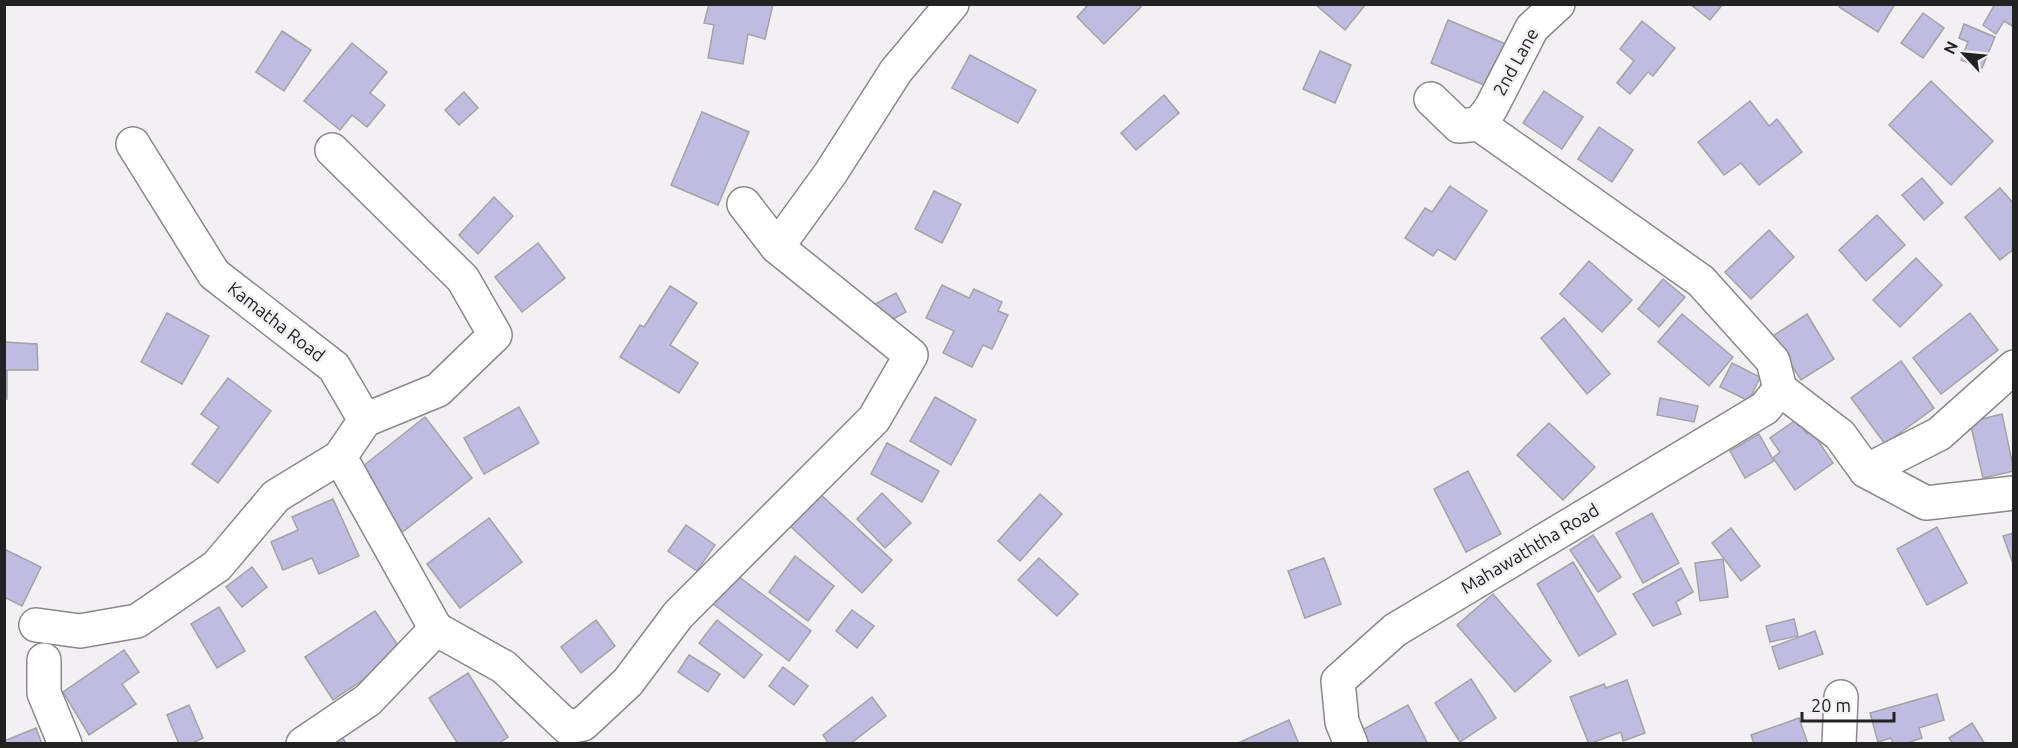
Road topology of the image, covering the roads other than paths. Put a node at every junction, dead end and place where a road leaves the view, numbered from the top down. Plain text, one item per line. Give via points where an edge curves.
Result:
1 (952, 4) edge
2 (1558, 4) edge
3 (1431, 99) dead end
4 (1479, 124) junction
5 (133, 144) dead end
6 (332, 150) dead end
7 (744, 204) dead end
8 (777, 247) junction
9 (2013, 367) edge
10 (1780, 389) junction
11 (365, 420) junction
12 (340, 457) junction
13 (1866, 471) junction
14 (2013, 493) edge
15 (36, 626) dead end
16 (436, 629) junction
17 (44, 660) dead end
18 (1841, 697) dead end
19 (569, 738) edge
20 (65, 744) edge
21 (303, 744) edge
22 (1351, 744) edge
23 (1839, 744) edge

1 - 8 street via 896,71 830,174
2 - 4 street, 2nd Lane via 1532,28
3 - 4 street via 1459,126
4 - 10 street via 1701,281 1773,361
5 - 11 street, Kamatha Road via 214,274 334,367
6 - 11 street via 463,279 495,334 438,390
7 - 8 street
8 - 19 street via 911,355 874,419 678,615 628,682
9 - 13 street via 1939,434
10 - 13 street via 1840,435
10 - 22 street, Mahawaththa Road via 1765,408 1395,630 1338,681 1342,722
11 - 12 street
12 - 15 street via 276,496 217,566 137,621 80,631
12 - 16 street
13 - 14 street via 1926,503
16 - 19 street via 504,667
16 - 21 street via 368,700
17 - 20 street via 44,693
18 - 23 street

